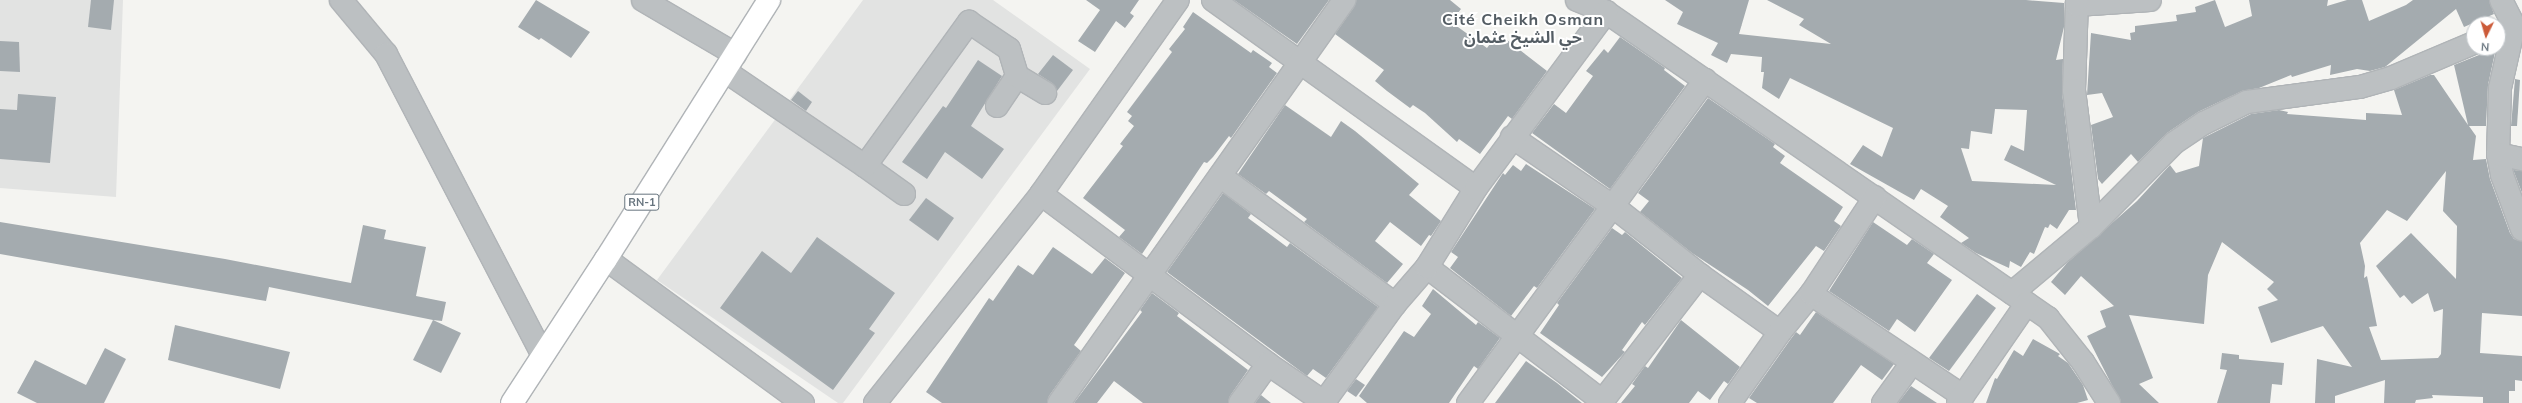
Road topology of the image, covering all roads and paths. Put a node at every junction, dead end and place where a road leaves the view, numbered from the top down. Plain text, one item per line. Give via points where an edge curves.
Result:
1 (341, 0) edge
2 (643, 0) edge
3 (769, 0) edge
4 (1178, 0) edge
5 (1213, 0) edge
6 (1344, 0) edge
7 (1577, 0) edge
8 (2150, 0) edge
9 (2501, 0) edge
10 (2077, 2) edge
11 (1606, 12) junction
12 (2511, 28) edge
13 (2466, 46) edge
14 (730, 63) junction
15 (1300, 64) junction
16 (1016, 76) junction
17 (1705, 80) junction
18 (1045, 93) dead end
19 (997, 106) dead end
20 (1512, 137) junction
21 (2498, 154) junction
22 (2522, 158) edge
23 (864, 166) junction
24 (1220, 176) junction
25 (1476, 188) junction
26 (904, 194) dead end
27 (1041, 194) junction
28 (1875, 197) junction
29 (1614, 207) junction
30 (2091, 227) junction
31 (2522, 229) edge
32 (606, 259) junction
33 (1427, 267) junction
34 (1150, 274) junction
35 (1700, 275) junction
36 (1811, 294) junction
37 (2019, 298) junction
38 (1394, 304) junction
39 (1780, 332) junction
40 (1516, 336) junction
41 (543, 355) junction
42 (1912, 363) junction
43 (1268, 364) junction
44 (1961, 399) edge
45 (1324, 402) edge
46 (1602, 402) edge
47 (512, 403) edge
48 (803, 403) edge
49 (875, 403) edge
50 (1059, 403) edge
51 (1240, 403) edge
52 (1468, 403) edge
53 (1730, 403) edge
54 (1883, 403) edge
55 (2109, 403) edge

1 - 41 street via 386,54
2 - 14 street
3 - 14 main road, RN-1
4 - 27 street
5 - 15 street
6 - 15 street
7 - 11 street
8 - 10 street
9 - 12 street
10 - 30 street via 2074,90
11 - 17 street
11 - 20 street
12 - 21 street via 2500,88
13 - 30 street via 2391,78 2360,88 2247,102 2204,123 2174,143
14 - 23 street
14 - 32 main road, RN-1
15 - 24 street
15 - 25 street
16 - 18 street
16 - 19 street
16 - 23 street via 1009,49 969,22
17 - 28 street
17 - 29 street
20 - 25 street
20 - 29 street
21 - 22 street
21 - 31 street via 2502,175
23 - 26 street
24 - 34 street
24 - 38 street
25 - 33 street
27 - 34 street
27 - 49 street
28 - 36 street
28 - 37 street
29 - 35 street
29 - 40 street
30 - 37 street
32 - 41 main road, RN-1
32 - 48 street
33 - 38 street
33 - 40 street
34 - 43 street
34 - 50 street
35 - 39 street
35 - 46 street
36 - 39 street
36 - 42 street
37 - 44 street
37 - 55 street via 2048,318 2083,362
38 - 45 street
39 - 53 street
40 - 46 street
40 - 52 street
41 - 47 main road, RN-1
42 - 44 street
42 - 54 street
43 - 45 street
43 - 51 street

